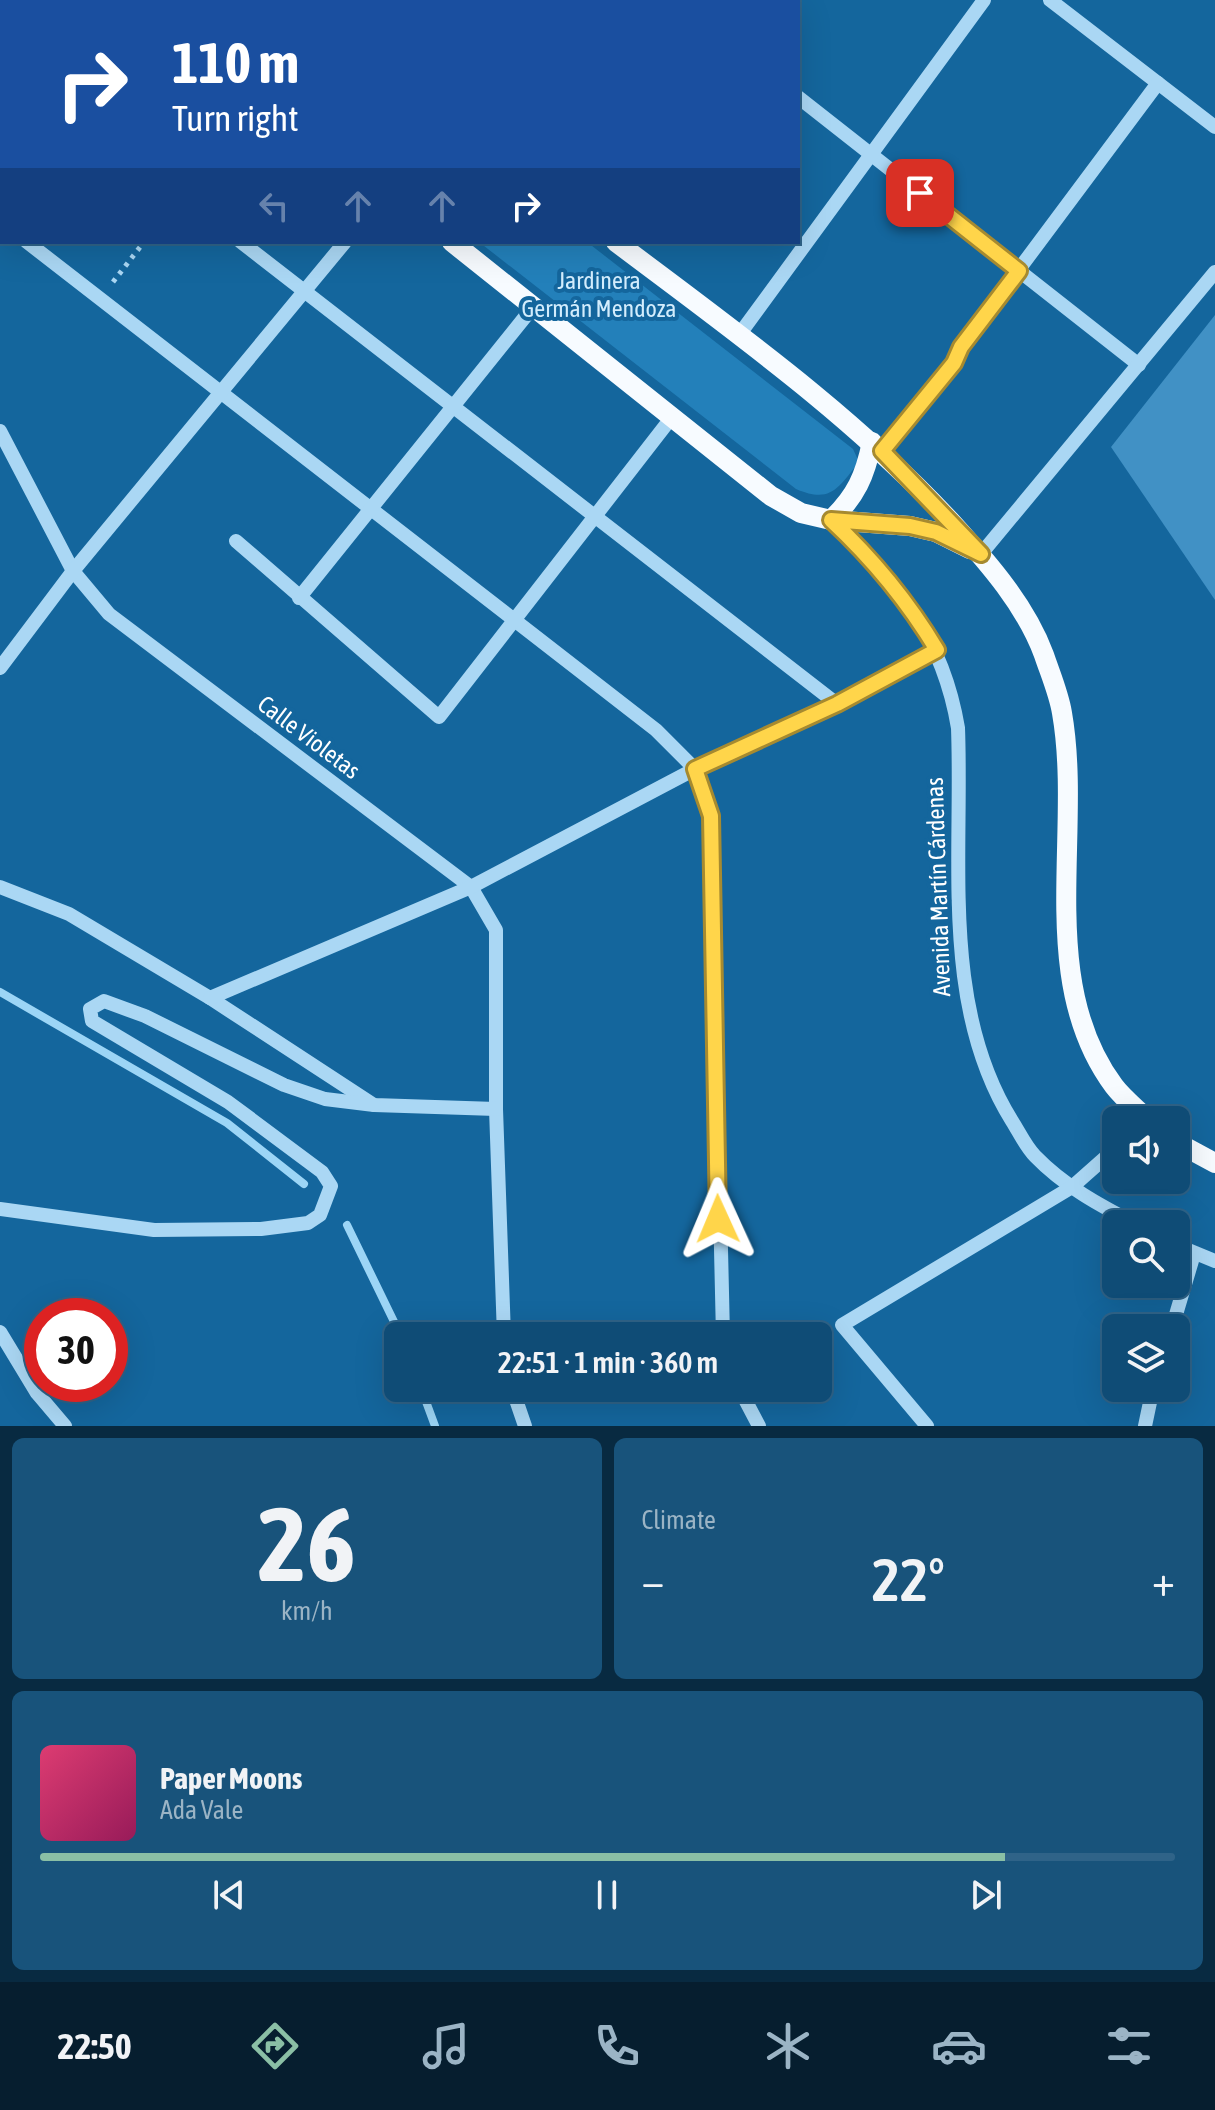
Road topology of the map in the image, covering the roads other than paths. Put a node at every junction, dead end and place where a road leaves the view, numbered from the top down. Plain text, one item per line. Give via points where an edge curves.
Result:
1 (984, 0) edge
2 (1050, 0) edge
3 (1158, 83) junction
4 (800, 99) edge
5 (1215, 127) edge
6 (871, 153) junction
7 (30, 244) edge
8 (244, 244) edge
9 (343, 244) edge
10 (454, 244) edge
11 (619, 244) edge
12 (1019, 271) junction
13 (1215, 272) edge
14 (305, 291) junction
15 (533, 307) junction
16 (739, 335) junction
17 (1139, 365) junction
18 (223, 393) junction
19 (452, 407) junction
20 (672, 417) junction
21 (0, 431) edge
22 (877, 447) junction
23 (371, 508) junction
24 (595, 518) junction
25 (831, 520) junction
26 (236, 541) dead end
27 (981, 554) junction
28 (73, 571) junction
29 (299, 598) junction
30 (515, 620) junction
31 (937, 650) junction
32 (0, 668) edge
33 (837, 704) junction
34 (695, 769) junction
35 (0, 887) edge
36 (471, 887) junction
37 (210, 998) junction
38 (374, 1105) junction
39 (1133, 1106) edge
40 (496, 1109) junction
41 (1190, 1150) edge
42 (1102, 1160) edge
43 (1215, 1163) edge
44 (1072, 1187) junction
45 (0, 1209) edge
46 (1109, 1210) edge
47 (1190, 1252) edge
48 (1194, 1254) junction
49 (1215, 1261) edge
50 (1176, 1314) edge
51 (504, 1322) edge
52 (723, 1322) edge
53 (0, 1332) edge
54 (517, 1402) edge
55 (746, 1402) edge
56 (1150, 1402) edge
57 (65, 1426) edge
58 (525, 1426) edge
59 (759, 1426) edge
60 (927, 1426) edge
61 (1145, 1426) edge

1 - 6 street
2 - 3 street
3 - 5 street
3 - 12 street
4 - 6 street
6 - 12 street
6 - 16 street
7 - 18 street
8 - 14 street
9 - 14 street
10 - 15 main road, Avenida Martín Cárdenas
11 - 16 main road
12 - 17 street
12 - 22 street via 954,363
13 - 17 street
14 - 18 street
14 - 19 street
15 - 19 street
15 - 20 main road, Avenida Martín Cárdenas
16 - 22 main road
17 - 27 street
18 - 23 street
18 - 28 street
19 - 23 street
19 - 24 street
20 - 24 street
20 - 25 main road, Avenida Martín Cárdenas via 771,496 801,513
21 - 28 street, Calle Violetas
22 - 25 main road via 853,499
22 - 27 main road
23 - 29 street
23 - 30 street
24 - 30 street
24 - 33 street
25 - 27 main road, Avenida Martín Cárdenas via 910,526
25 - 31 street, Avenida Martín Cárdenas via 875,561
26 - 29 street
27 - 39 main road via 1043,652 1062,711 1075,994 1099,1061
28 - 32 street
28 - 36 street, Calle Violetas via 109,614
29 - 30 street via 439,717
30 - 34 street via 656,730
31 - 33 street
31 - 44 street, Avenida Martín Cárdenas via 952,690 958,728 963,982 980,1050 1003,1107 1034,1155
33 - 34 street
34 - 36 street
34 - 52 street via 711,816
35 - 37 street via 69,914
36 - 37 street
36 - 40 street, Calle Violetas via 496,930
37 - 38 street
38 - 40 street
38 - 45 street via 325,1099 284,1085 104,1001 90,1009 92,1021 228,1102 322,1172 331,1186 320,1215 308,1223 261,1229 154,1230
40 - 51 street, Calle Violetas
41 - 43 main road
42 - 44 street
44 - 46 street, Avenida Martín Cárdenas
44 - 60 street via 842,1325
47 - 48 street
48 - 49 street
48 - 50 street
53 - 57 street via 37,1393
54 - 58 street
55 - 59 street
56 - 61 street

